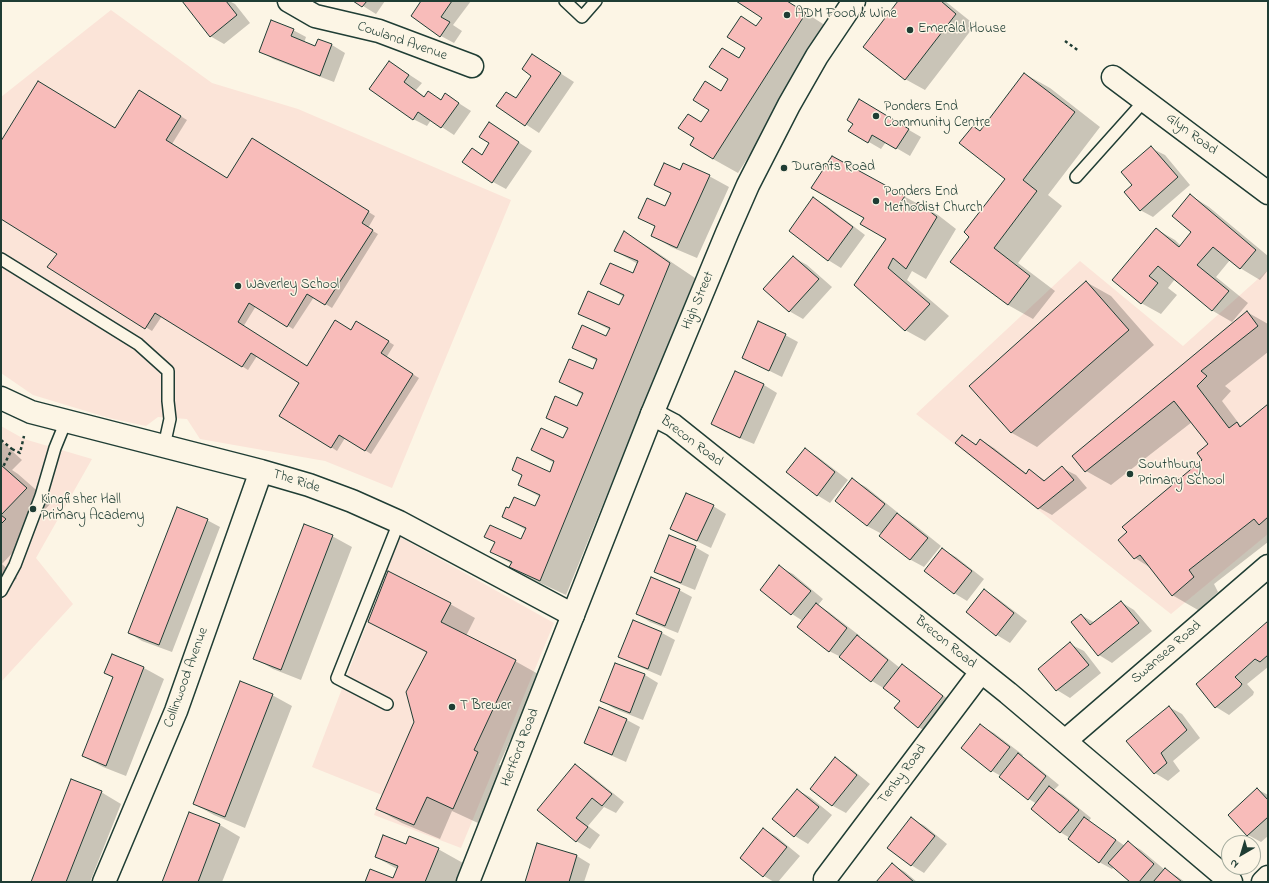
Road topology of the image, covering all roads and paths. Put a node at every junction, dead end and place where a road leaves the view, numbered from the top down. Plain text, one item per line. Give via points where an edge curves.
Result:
1 (289, 1) edge
2 (565, 1) edge
3 (596, 1) edge
4 (853, 1) edge
5 (1065, 41) dead end
6 (1078, 51) dead end
7 (472, 66) dead end
8 (1113, 77) dead end
9 (1145, 100) junction
10 (1076, 177) dead end
11 (1268, 193) edge
12 (1, 259) edge
13 (1, 398) edge
14 (652, 414) junction
15 (66, 421) junction
16 (1, 440) edge
17 (164, 446) junction
18 (3, 467) dead end
19 (262, 471) junction
20 (399, 522) junction
21 (1268, 566) edge
22 (1, 591) edge
23 (573, 615) junction
24 (981, 672) junction
25 (387, 704) dead end
26 (1065, 741) junction
27 (1268, 877) edge
28 (825, 879) dead end
29 (104, 882) edge
30 (468, 882) edge
31 (1231, 882) edge
32 (1263, 882) edge

1 - 7 street, Cowland Avenue via 315,16 379,31
2 - 3 lane via 582,17
4 - 14 street, High Street via 817,56 767,147 727,233
5 - 6 path
8 - 9 street, Glyn Road
9 - 10 lane
9 - 11 street, Glyn Road
12 - 17 lane via 138,344 168,371 170,419
13 - 15 street, The Ride via 31,412
14 - 23 street, High Street
14 - 24 street, Brecon Road via 673,425
15 - 17 street, The Ride
15 - 22 lane via 18,558
16 - 18 path via 12,449
17 - 19 street, The Ride
19 - 20 street, The Ride via 352,501
19 - 29 street, Collinwood Avenue via 176,711
20 - 23 street, The Ride
20 - 25 lane via 337,678
21 - 26 street, Swansea Road
23 - 30 street, Hertford Road
24 - 26 street, Brecon Road
24 - 28 street, Tenby Road
26 - 31 street, Brecon Road
27 - 32 street

